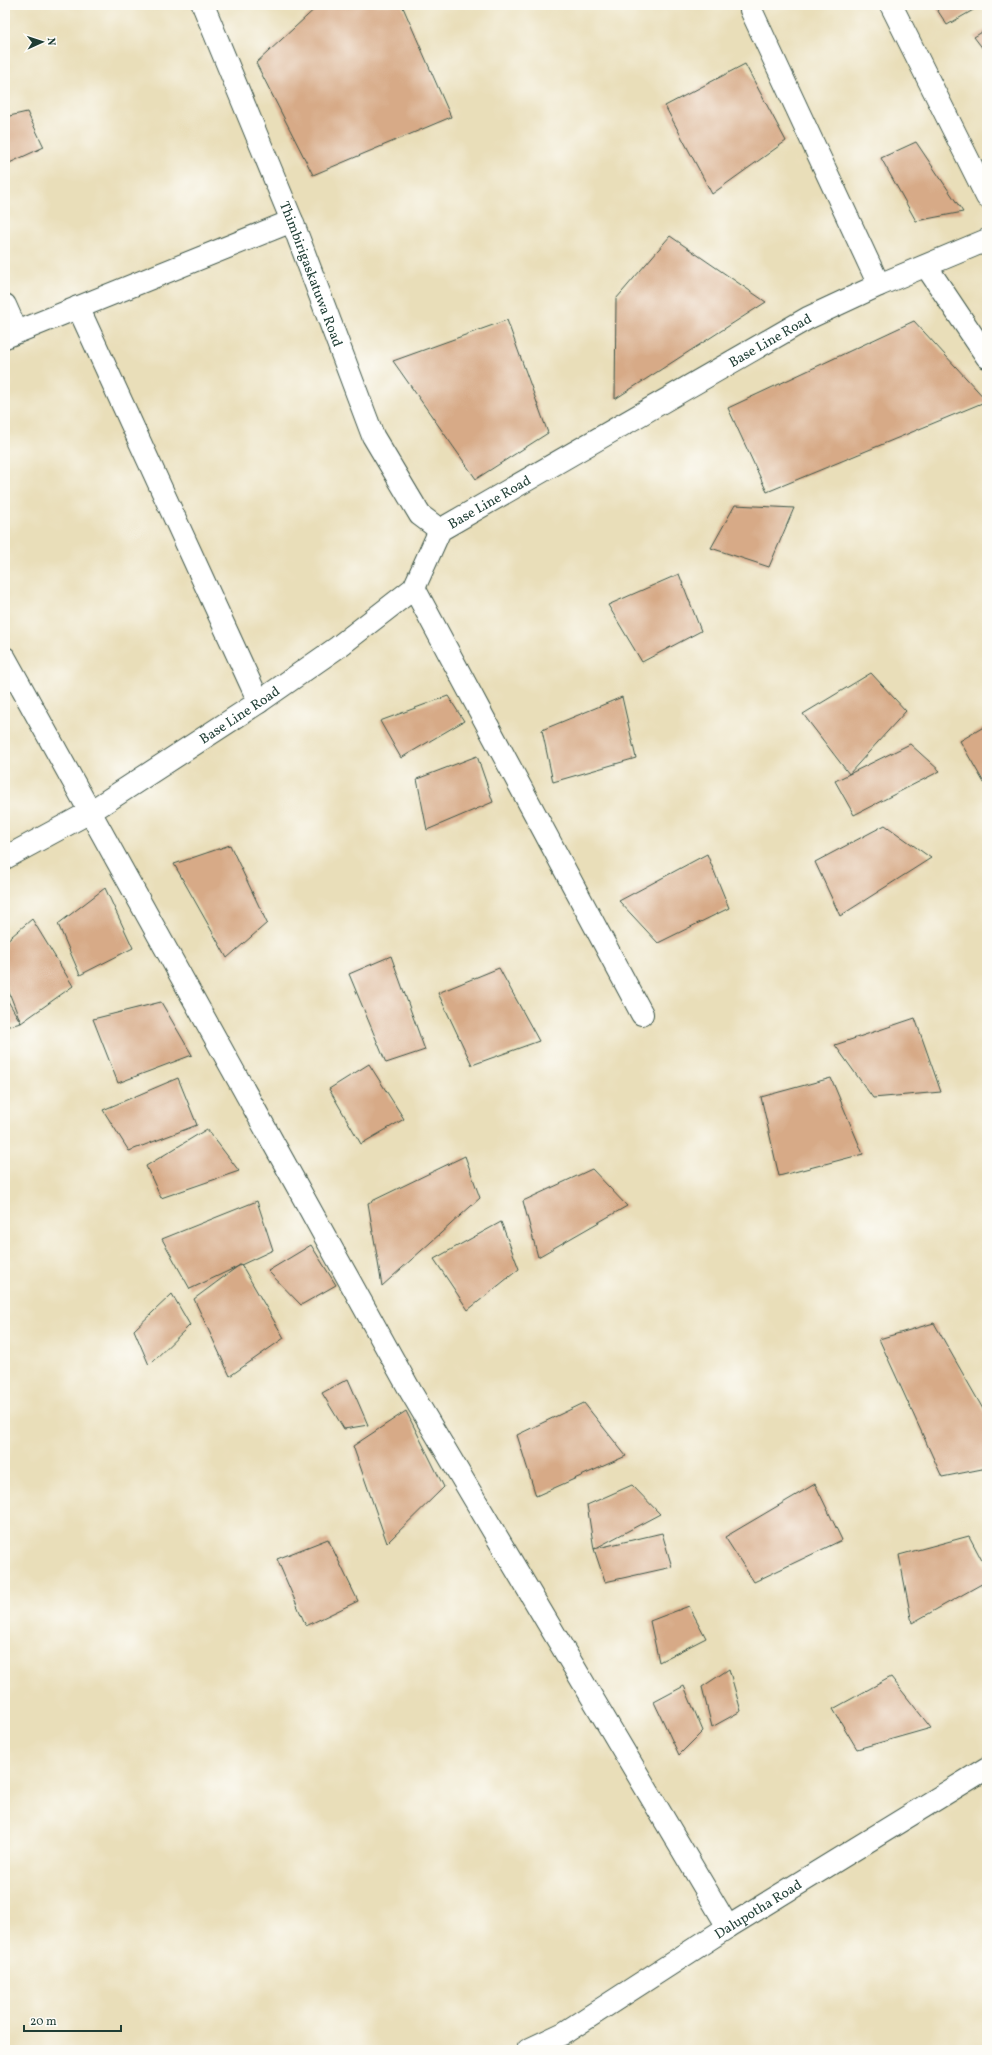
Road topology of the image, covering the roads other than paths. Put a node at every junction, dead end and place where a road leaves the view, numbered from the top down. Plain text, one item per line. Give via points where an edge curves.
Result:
1 (203, 5) edge
2 (891, 5) edge
3 (751, 10) dead end
4 (987, 197) edge
5 (292, 221) junction
6 (987, 240) edge
7 (926, 266) junction
8 (879, 285) junction
9 (5, 305) edge
10 (78, 307) junction
11 (11, 334) edge
12 (987, 357) edge
13 (440, 530) junction
14 (414, 588) junction
15 (5, 658) edge
16 (259, 702) junction
17 (90, 812) junction
18 (5, 858) edge
19 (642, 1014) dead end
20 (987, 1768) edge
21 (728, 1928) junction
22 (528, 2050) edge

1 - 5 street, Thimbirigaskatuwa Road
2 - 4 street
3 - 8 street
5 - 10 street
5 - 13 street, Thimbirigaskatuwa Road via 373,436 420,515
6 - 7 street, Base Line Road
7 - 8 street, Base Line Road
7 - 12 street
8 - 13 street, Base Line Road via 808,318
9 - 11 street
10 - 11 street
10 - 16 street
13 - 14 street, Base Line Road
14 - 16 street, Base Line Road via 338,647
14 - 19 street
15 - 17 street
16 - 17 street, Base Line Road
17 - 18 street, Base Line Road
17 - 21 street via 411,1392
20 - 21 street, Dalupotha Road
21 - 22 street, Dalupotha Road via 564,2033

